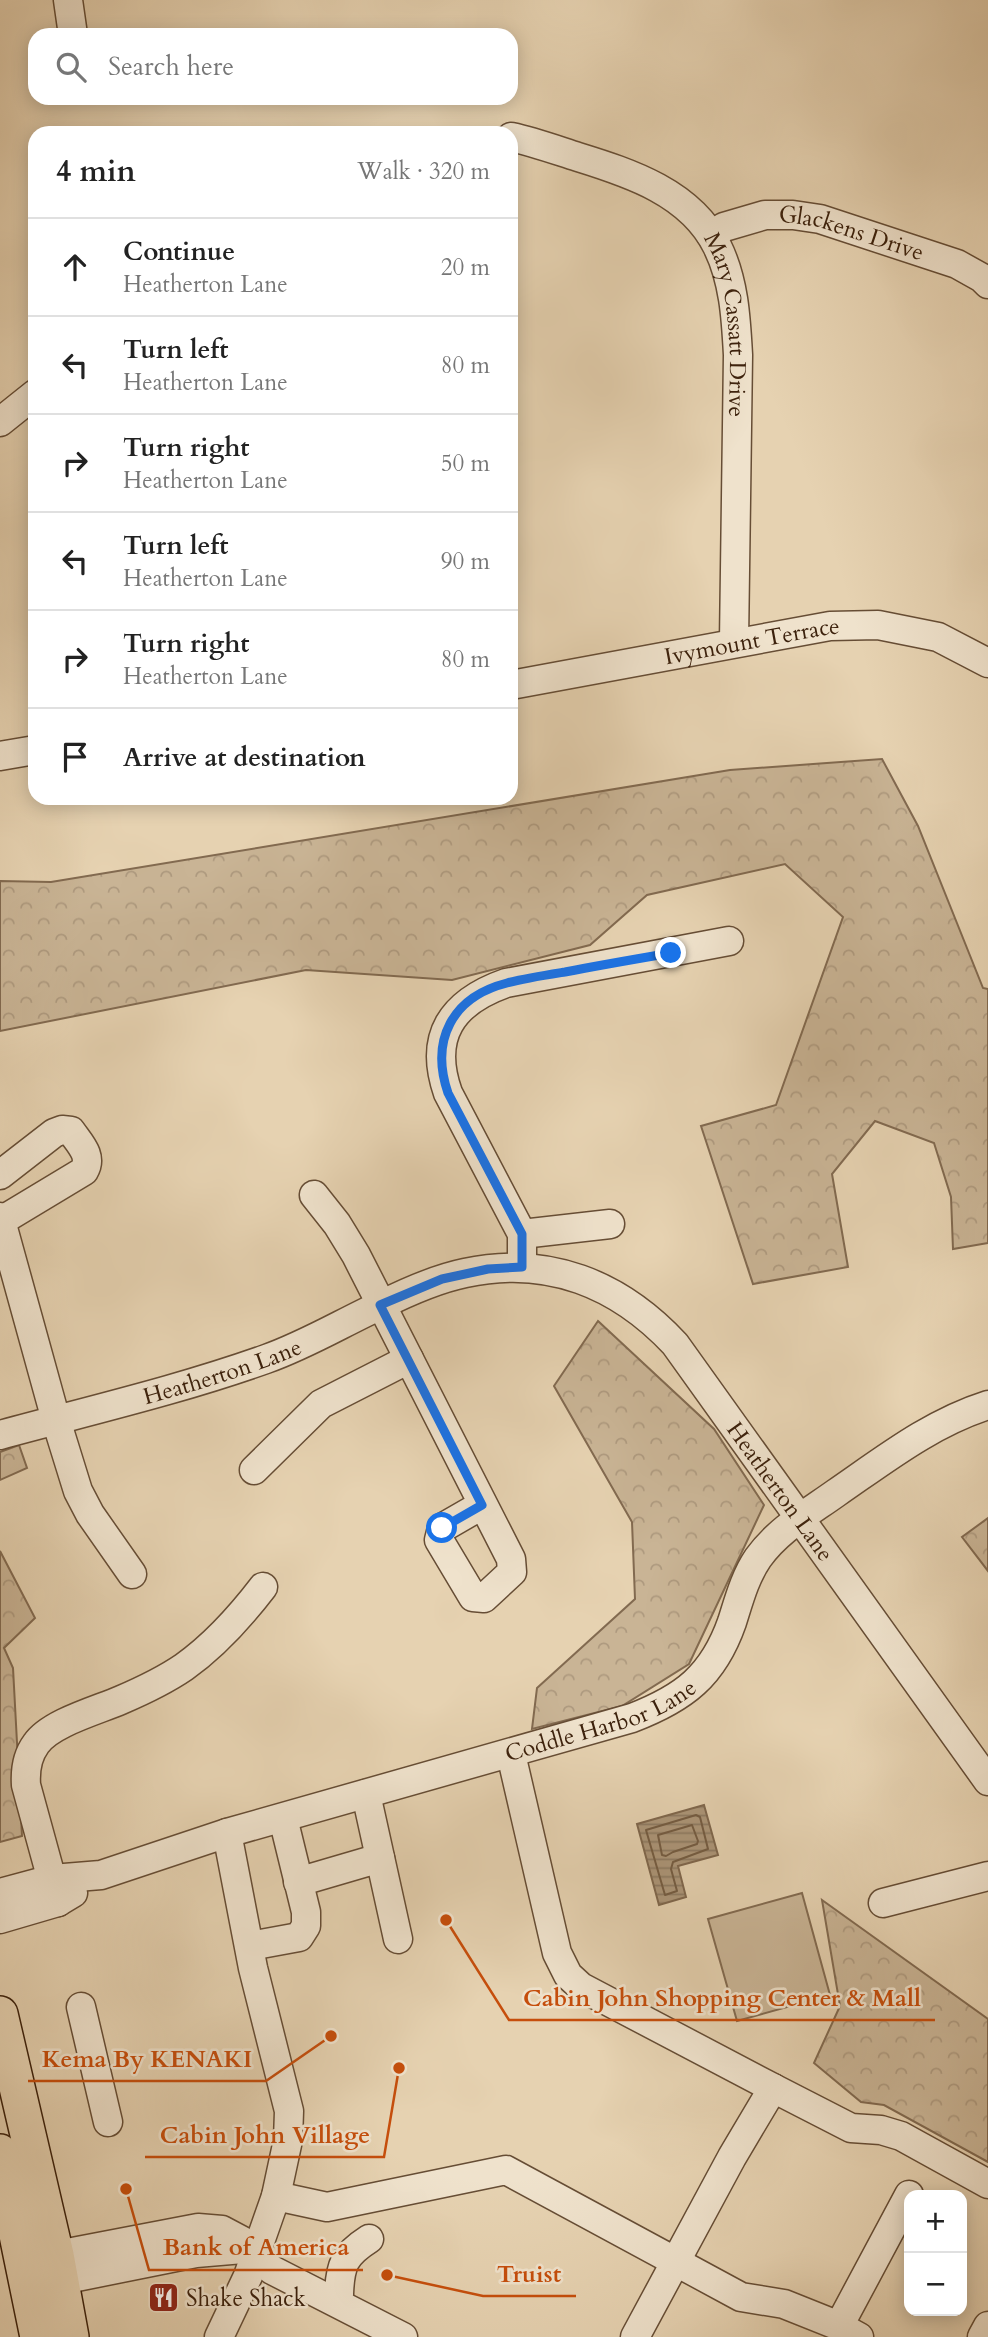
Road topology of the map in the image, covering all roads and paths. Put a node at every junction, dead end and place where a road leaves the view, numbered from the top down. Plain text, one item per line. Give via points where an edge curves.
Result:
1 (68, 0) edge
2 (72, 28) edge
3 (518, 139) edge
4 (711, 235) junction
5 (988, 284) edge
6 (28, 400) edge
7 (0, 422) edge
8 (734, 642) junction
9 (988, 663) edge
10 (518, 684) edge
11 (28, 751) edge
12 (0, 756) edge
13 (729, 941) dead end
14 (0, 1175) edge
15 (314, 1195) dead end
16 (1, 1219) edge
17 (610, 1224) dead end
18 (522, 1234) junction
19 (522, 1267) junction
20 (380, 1305) junction
21 (409, 1359) junction
22 (988, 1405) edge
23 (56, 1420) junction
24 (0, 1435) edge
25 (254, 1470) dead end
26 (482, 1505) dead end
27 (799, 1519) junction
28 (132, 1574) dead end
29 (263, 1587) dead end
30 (511, 1754) junction
31 (988, 1781) edge
32 (366, 1794) junction
33 (282, 1818) junction
34 (227, 1833) junction
35 (380, 1858) junction
36 (988, 1876) edge
37 (298, 1882) junction
38 (55, 1891) junction
39 (0, 1893) edge
40 (883, 1903) dead end
41 (0, 1919) edge
42 (398, 1939) dead end
43 (250, 1946) junction
44 (81, 2007) dead end
45 (0, 2014) edge
46 (773, 2088) junction
47 (108, 2122) dead end
48 (0, 2152) edge
49 (988, 2184) edge
50 (276, 2196) junction
51 (371, 2198) junction
52 (904, 2208) edge
53 (256, 2248) junction
54 (676, 2263) junction
55 (59, 2268) junction
56 (351, 2273) junction
57 (24, 2274) junction
58 (988, 2326) edge
59 (849, 2331) edge
60 (38, 2337) edge
61 (71, 2337) edge
62 (219, 2337) edge
63 (403, 2337) edge
64 (635, 2337) edge
65 (982, 2337) edge

1 - 2 street
3 - 4 street, Mary Cassatt Drive via 656,187 689,211
4 - 5 street, Glackens Drive via 765,215 820,219 957,264
4 - 8 street, Mary Cassatt Drive via 730,284 738,355
6 - 7 street
8 - 9 street, Ivymount Terrace via 830,626 878,625 938,637
8 - 10 street, Ivymount Terrace
11 - 12 street
13 - 18 street via 506,983 476,995 449,1023 442,1044 443,1079
14 - 16 street via 62,1129 71,1131 88,1155 84,1171
15 - 20 street via 356,1255
16 - 23 street
17 - 18 street
18 - 19 street
19 - 20 street, Heatherton Lane via 453,1276
19 - 27 street, Heatherton Lane via 573,1277 616,1294 654,1322
20 - 21 street
20 - 23 street, Heatherton Lane via 267,1359
21 - 25 street via 321,1404
21 - 26 street
22 - 27 street, Coddle Harbor Lane via 929,1430
23 - 24 street, Heatherton Lane
23 - 28 street via 78,1491
27 - 30 street, Coddle Harbor Lane via 776,1536 758,1558 720,1651 689,1689 632,1718
27 - 31 street, Heatherton Lane
29 - 38 street via 227,1631 183,1668 51,1730 37,1742 25,1770 26,1785
30 - 32 street, Coddle Harbor Lane
30 - 46 street via 558,1953 568,1975 581,1987
32 - 33 street, Coddle Harbor Lane
32 - 35 street
33 - 34 street, Coddle Harbor Lane
33 - 37 street
34 - 38 street, Coddle Harbor Lane
34 - 43 street
35 - 37 street
35 - 42 street
36 - 40 street
37 - 43 street via 306,1912 306,1926 299,1937
38 - 39 street, Coddle Harbor Lane
38 - 41 street, Coddle Harbor Lane
43 - 50 street via 289,2111
44 - 47 street
45 - 55 main road
46 - 49 street via 851,2128 901,2136
46 - 54 street
48 - 57 main road
50 - 51 street via 327,2207
50 - 53 street
51 - 54 street via 506,2170
51 - 56 street
52 - 59 street
53 - 55 street
53 - 56 street via 272,2270
53 - 62 street
54 - 59 street via 741,2297 784,2304
54 - 64 street
55 - 57 street
55 - 61 main road
56 - 63 street
57 - 60 main road
58 - 65 street

